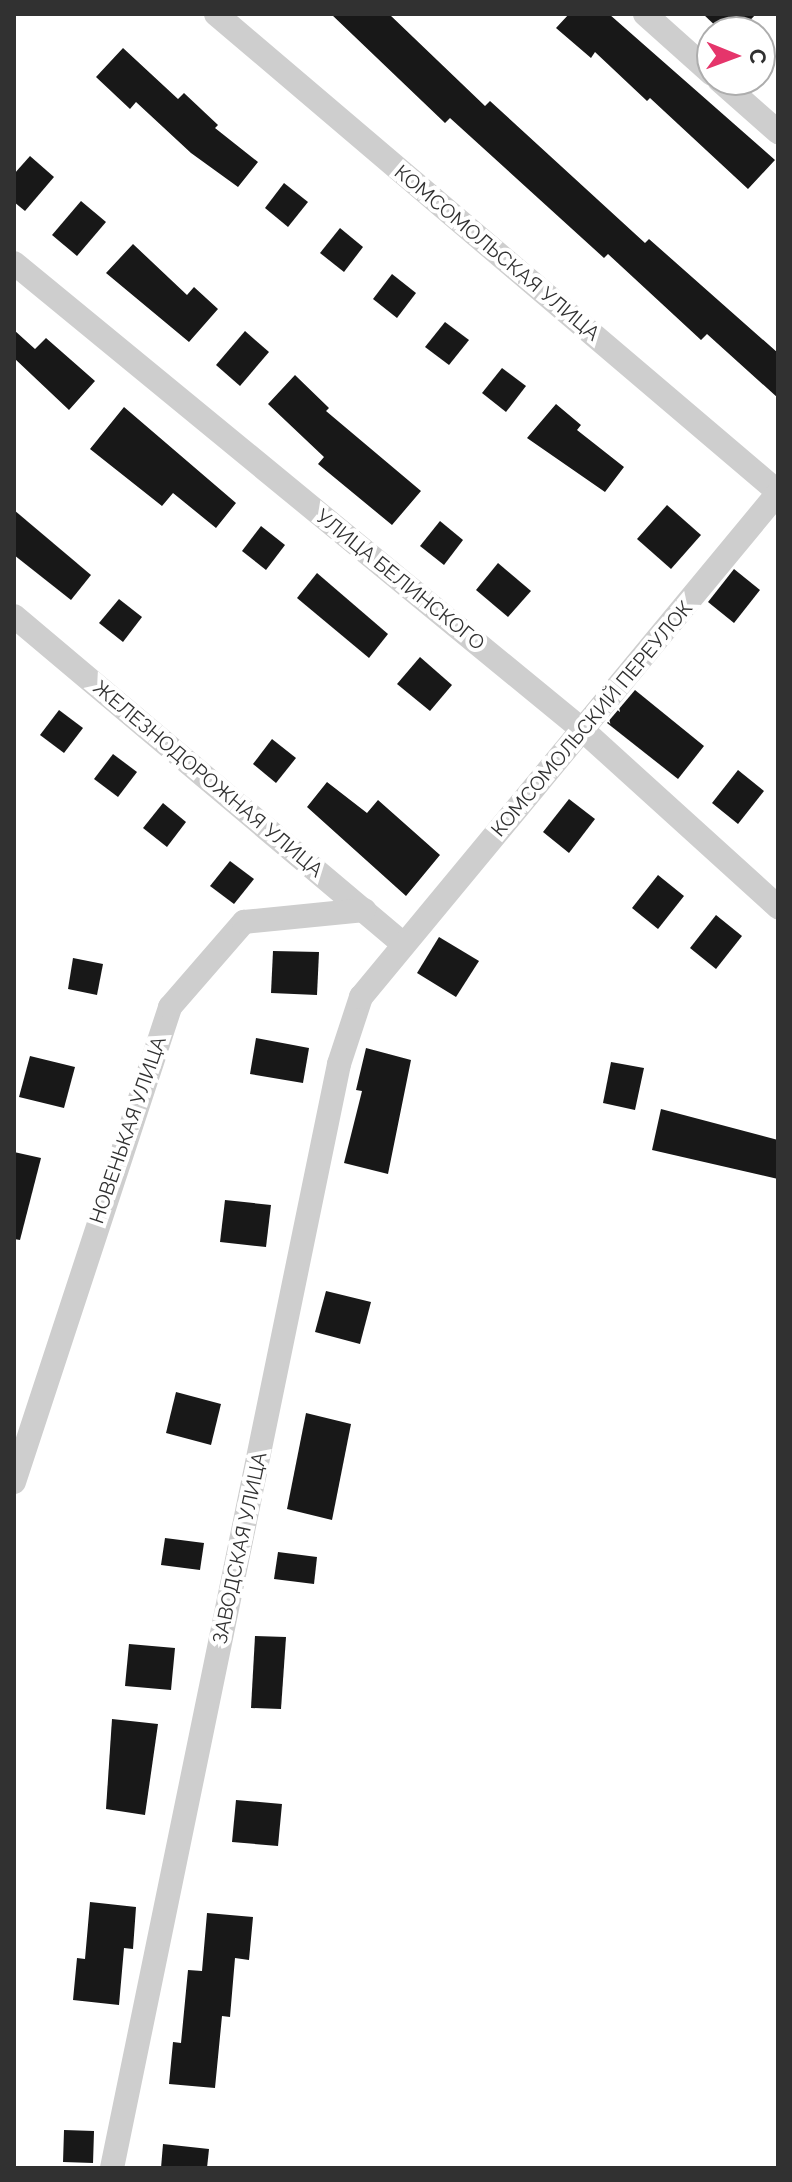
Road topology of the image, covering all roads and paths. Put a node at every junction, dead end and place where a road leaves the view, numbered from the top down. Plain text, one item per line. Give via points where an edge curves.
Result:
1 (645, 14) edge
2 (232, 19) edge
3 (696, 60) edge
4 (737, 96) edge
5 (778, 132) edge
6 (14, 263) edge
7 (778, 492) edge
8 (14, 616) edge
9 (585, 732) junction
10 (778, 907) edge
11 (364, 910) junction
12 (402, 943) junction
13 (14, 1475) edge
14 (14, 1482) edge
15 (112, 2168) edge

1 - 3 street
2 - 7 street, КОМСОМОЛЬСКАЯ УЛИЦА
4 - 5 street
6 - 9 street, УЛИЦА БЕЛИНСКОГО
7 - 9 street, КОМСОМОЛЬСКИЙ ПЕРЕУЛОК
8 - 11 street, ЖЕЛЕЗНОДОРОЖНАЯ УЛИЦА
9 - 10 street, УЛИЦА БЕЛИНСКОГО
9 - 12 street, КОМСОМОЛЬСКИЙ ПЕРЕУЛОК
11 - 12 street, ЖЕЛЕЗНОДОРОЖНАЯ УЛИЦА
11 - 13 street, НОВЕНЬКАЯ УЛИЦА via 244,922 170,1007
12 - 15 street, ЗАВОДСКАЯ УЛИЦА via 361,997 339,1064
13 - 14 street, НОВЕНЬКАЯ УЛИЦА

